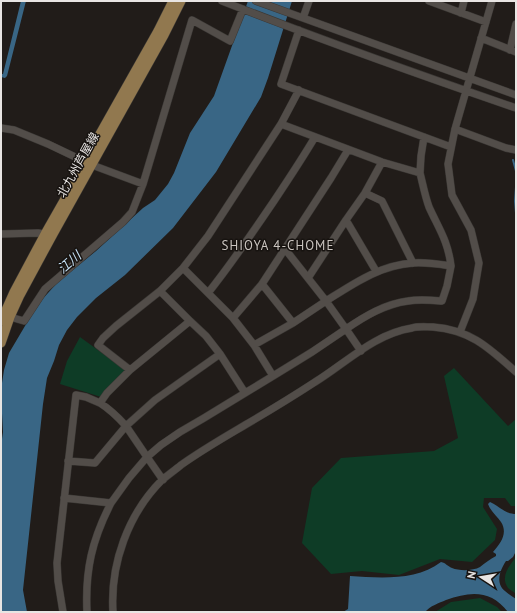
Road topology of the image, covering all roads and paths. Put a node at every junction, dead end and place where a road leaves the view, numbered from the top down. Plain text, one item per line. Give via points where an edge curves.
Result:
1 (173, 1) edge
2 (181, 1) edge
3 (222, 1) edge
4 (256, 1) edge
5 (308, 1) edge
6 (429, 1) edge
7 (464, 1) edge
8 (492, 1) edge
9 (243, 9) junction
10 (277, 9) junction
11 (461, 13) junction
12 (303, 18) junction
13 (273, 21) junction
14 (486, 22) junction
15 (516, 24) edge
16 (298, 30) junction
17 (481, 38) junction
18 (513, 51) edge
19 (470, 78) junction
20 (299, 90) junction
21 (466, 90) junction
22 (516, 95) edge
23 (516, 108) edge
24 (281, 124) junction
25 (1, 128) edge
26 (455, 129) junction
27 (315, 137) junction
28 (424, 137) junction
29 (451, 147) junction
30 (348, 150) junction
31 (516, 150) edge
32 (382, 162) junction
33 (89, 163) junction
34 (420, 173) junction
35 (143, 184) junction
36 (364, 193) junction
37 (346, 220) junction
38 (1, 234) edge
39 (45, 234) junction
40 (285, 249) junction
41 (413, 263) junction
42 (451, 266) junction
43 (183, 268) junction
44 (376, 271) junction
45 (308, 278) junction
46 (262, 284) junction
47 (160, 291) junction
48 (208, 293) junction
49 (326, 301) junction
50 (10, 317) junction
51 (233, 318) junction
52 (1, 321) edge
53 (190, 321) junction
54 (293, 323) junction
55 (346, 329) junction
56 (460, 332) junction
57 (1, 343) edge
58 (254, 345) junction
59 (361, 351) junction
60 (220, 354) junction
61 (130, 370) junction
62 (516, 372) edge
63 (273, 376) junction
64 (245, 393) junction
65 (100, 403) junction
66 (126, 426) junction
67 (147, 457) junction
68 (68, 461) junction
69 (163, 480) junction
70 (64, 498) junction
71 (111, 503) junction
72 (63, 612) edge
73 (87, 612) edge
74 (113, 612) edge

1 - 33 main road, 北九州芦屋線 via 96,141
2 - 33 main road, 北九州芦屋線 via 102,145
3 - 9 street
4 - 10 street
5 - 12 street
6 - 11 street
7 - 11 street
8 - 14 street
9 - 13 street
9 - 35 street via 230,41 192,20
10 - 12 street
10 - 13 street
11 - 14 street
12 - 19 street
13 - 16 street
14 - 17 street
15 - 18 street
16 - 20 street via 281,84
16 - 21 street
17 - 18 street
17 - 19 street
19 - 21 street
19 - 22 street
20 - 24 street
20 - 28 street
21 - 23 street
21 - 26 street
24 - 27 street
24 - 43 street via 208,236
25 - 33 street via 14,130
26 - 29 street
26 - 31 street
27 - 30 street
27 - 48 street via 249,238
28 - 29 street
28 - 34 street
29 - 56 street via 448,164 452,195 471,230 479,263 474,299
30 - 32 street
30 - 40 street
32 - 34 street
32 - 36 street
33 - 35 street
33 - 39 main road, 北九州芦屋線
33 - 50 main road, 北九州芦屋線
34 - 42 street via 429,206 448,248
35 - 50 street via 132,212 45,289 24,321
36 - 37 street
36 - 41 street via 382,201
37 - 44 street
37 - 45 street
38 - 39 street
39 - 52 main road, 北九州芦屋線
40 - 45 street
40 - 46 street
41 - 42 street
41 - 44 street
42 - 55 street via 448,286 442,301 414,300 391,305 362,318
43 - 47 street
43 - 48 street
44 - 49 street
45 - 49 street
46 - 51 street
46 - 54 street
47 - 53 street
47 - 61 street via 116,326 98,345
48 - 51 street
49 - 54 street
49 - 55 street
50 - 57 main road, 北九州芦屋線
51 - 58 street
53 - 60 street
53 - 61 street
54 - 58 street
55 - 59 street
55 - 63 street
56 - 59 street via 445,328 413,327 395,332
56 - 62 street via 485,346
58 - 63 street
59 - 69 street via 325,376 200,451
60 - 64 street
60 - 66 street via 155,400
61 - 65 street
63 - 64 street
64 - 67 street via 180,432
65 - 66 street via 117,415
65 - 68 street via 76,395
66 - 67 street
66 - 68 street via 95,463
67 - 69 street
67 - 71 street
68 - 70 street
69 - 74 street via 136,513 125,536 114,574
70 - 71 street
70 - 72 street via 57,563
71 - 73 street via 96,536 90,557

